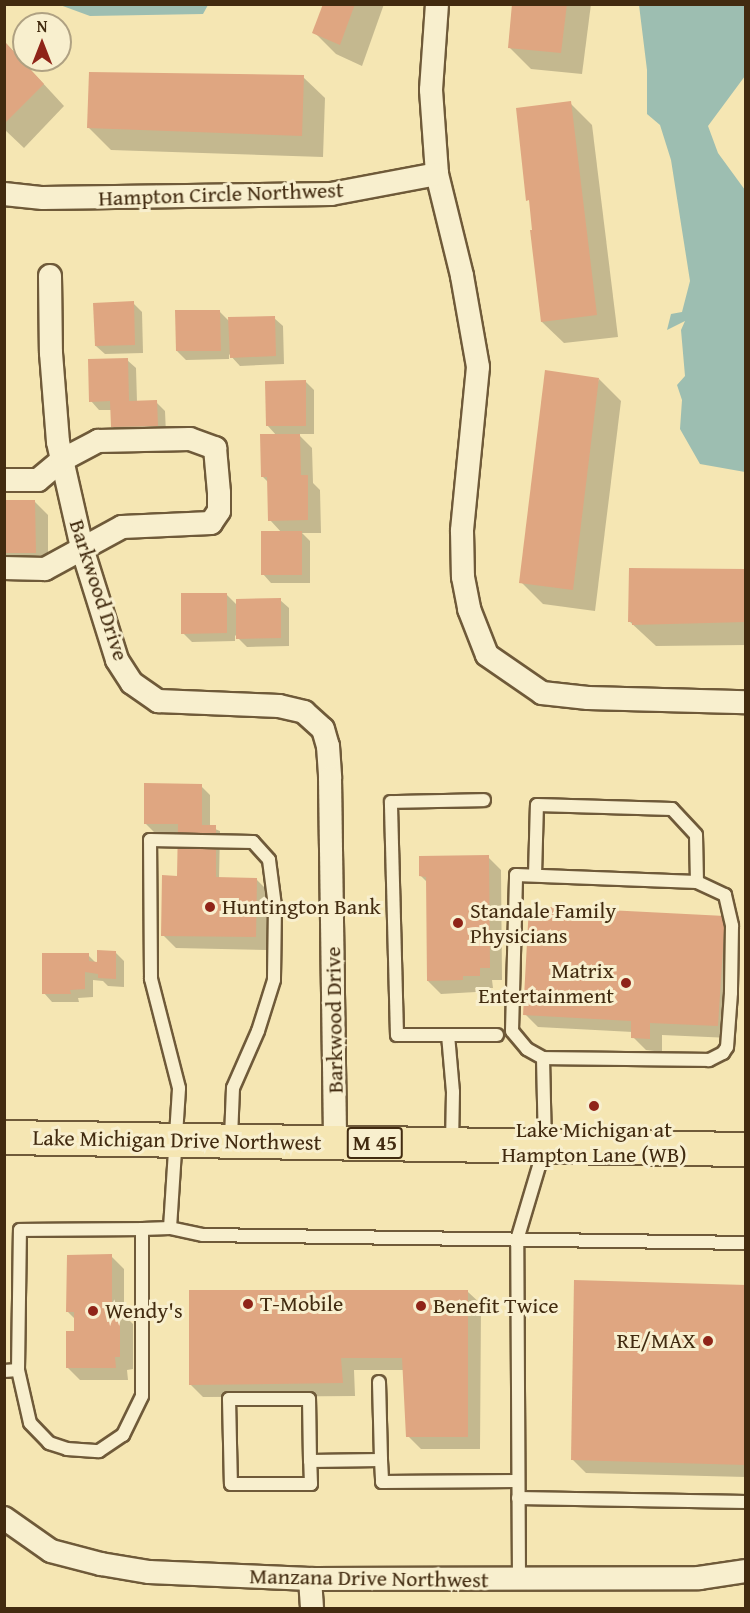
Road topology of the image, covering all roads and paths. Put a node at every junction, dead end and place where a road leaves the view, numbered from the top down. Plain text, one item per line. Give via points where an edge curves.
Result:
1 (437, 4) edge
2 (437, 174) junction
3 (4, 194) edge
4 (50, 276) dead end
5 (62, 460) junction
6 (4, 480) edge
7 (81, 548) junction
8 (4, 568) edge
9 (746, 702) edge
10 (484, 800) dead end
11 (535, 875) junction
12 (697, 882) junction
13 (448, 1035) junction
14 (497, 1035) dead end
15 (543, 1058) junction
16 (4, 1137) edge
17 (177, 1139) junction
18 (231, 1140) junction
19 (335, 1142) junction
20 (452, 1145) junction
21 (545, 1146) junction
22 (746, 1149) edge
23 (171, 1228) junction
24 (142, 1229) junction
25 (517, 1240) junction
26 (746, 1243) edge
27 (18, 1370) junction
28 (4, 1371) edge
29 (379, 1382) dead end
30 (381, 1460) junction
31 (310, 1461) junction
32 (518, 1481) junction
33 (518, 1498) junction
34 (746, 1502) edge
35 (4, 1518) edge
36 (746, 1571) edge
37 (519, 1579) junction
38 (310, 1580) junction
39 (312, 1608) edge

1 - 2 street via 431,90
2 - 3 street, Hampton Circle Northwest via 331,194 55,198
2 - 9 street via 462,276 478,367 462,531 463,577 469,609 487,655 542,693
4 - 5 street, Barkwood Drive via 51,353
5 - 6 street via 38,480
5 - 7 street, Barkwood Drive
5 - 7 street via 98,441 190,439 215,448 219,512 211,523 122,527
7 - 8 street via 45,568
7 - 19 street, Barkwood Drive via 117,660 132,683 158,701 304,712 323,729 330,778
10 - 13 lane via 391,802 397,1035
11 - 12 lane
11 - 12 lane via 537,805 672,809 696,835
11 - 15 lane via 516,874 512,1031 527,1049
12 - 15 lane via 725,896 732,926 728,1047 723,1053 709,1060
13 - 14 lane
13 - 20 lane
15 - 21 lane
16 - 17 highway, Lake Michigan Drive Northwest / M 45
17 - 18 highway, Lake Michigan Drive Northwest / M 45
17 - 18 lane via 179,1088 151,979 150,840 253,842 269,860 274,906 274,980 258,1031 233,1088
17 - 23 lane
18 - 19 highway, Lake Michigan Drive Northwest / M 45
19 - 20 highway, Lake Michigan Drive Northwest / M 45
20 - 21 highway, Lake Michigan Drive Northwest / M 45
21 - 22 highway, Lake Michigan Drive Northwest / M 45
21 - 25 lane
23 - 24 lane
23 - 25 lane via 203,1235
24 - 27 lane via 20,1230
24 - 27 lane via 142,1396 123,1435 99,1451 67,1449 49,1443 30,1423
25 - 26 lane
25 - 32 lane
27 - 28 lane
29 - 30 lane
30 - 31 lane
30 - 32 lane via 382,1482
31 - 31 lane via 311,1484 231,1484 229,1399 309,1400
32 - 33 lane
33 - 34 lane
33 - 37 lane
35 - 38 street, Manzana Drive Northwest via 51,1551 101,1564 149,1572
36 - 37 street, Manzana Drive Northwest via 699,1578
37 - 38 street, Manzana Drive Northwest
38 - 39 street

